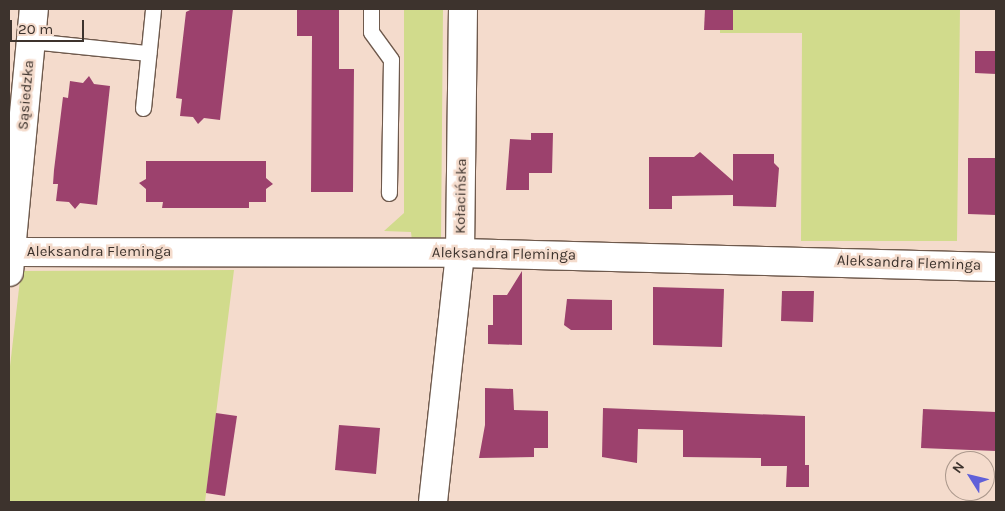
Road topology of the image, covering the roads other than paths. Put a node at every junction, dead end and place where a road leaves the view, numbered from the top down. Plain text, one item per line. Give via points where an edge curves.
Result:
1 (34, 9) edge
2 (153, 9) edge
3 (371, 9) edge
4 (463, 9) edge
5 (31, 41) junction
6 (148, 53) junction
7 (143, 108) dead end
8 (389, 193) dead end
9 (460, 253) junction
10 (10, 262) edge
11 (996, 267) edge
12 (433, 502) edge

1 - 5 street, Sąsiedzka
2 - 6 lane
3 - 8 lane via 371,32 391,60
4 - 9 street, Kołacińska
5 - 6 lane
5 - 10 street, Sąsiedzka
6 - 7 lane
9 - 10 street, Aleksandra Fleminga
9 - 11 street, Aleksandra Fleminga
9 - 12 street, Kołacińska

